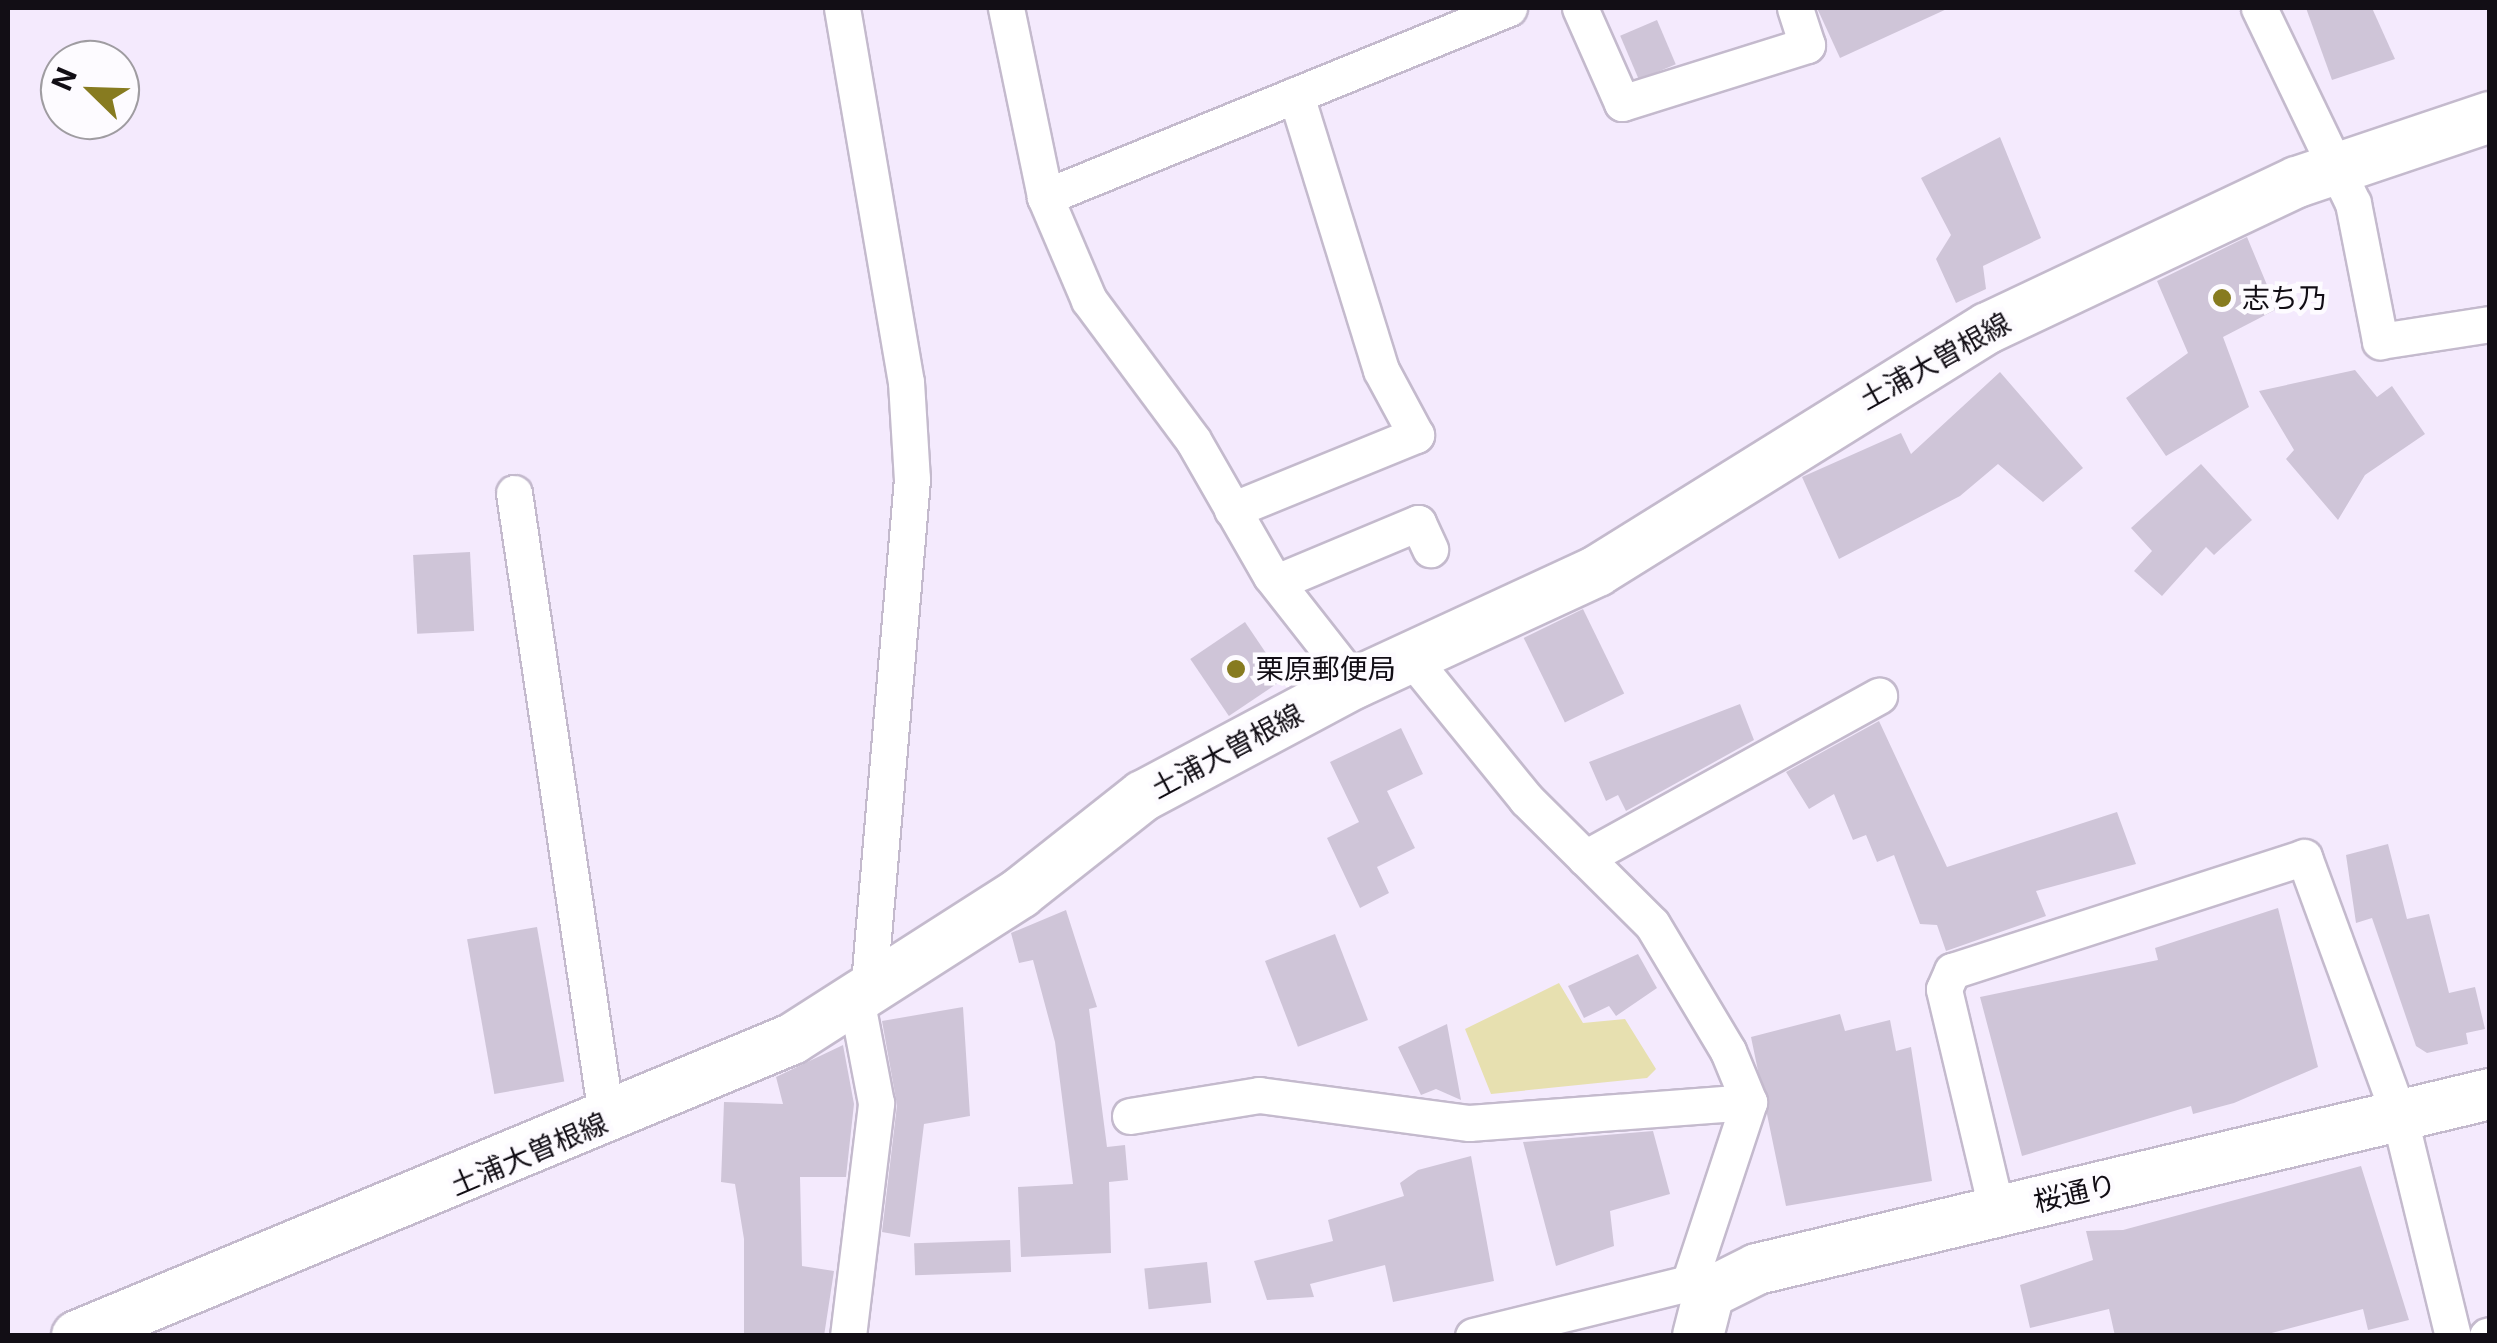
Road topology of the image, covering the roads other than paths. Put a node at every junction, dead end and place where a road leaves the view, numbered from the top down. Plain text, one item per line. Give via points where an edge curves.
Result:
1 (842, 8) edge
2 (1006, 8) edge
3 (1510, 8) edge
4 (1580, 8) edge
5 (1795, 8) edge
6 (2259, 8) edge
7 (1296, 95) junction
8 (2490, 117) edge
9 (2338, 166) junction
10 (1045, 197) junction
11 (2490, 324) edge
12 (514, 493) dead end
13 (1232, 510) junction
14 (1430, 549) dead end
15 (1277, 582) junction
16 (1414, 661) junction
17 (1356, 683) junction
18 (1879, 696) dead end
19 (1585, 858) junction
20 (862, 999) junction
21 (2490, 1094) edge
22 (1749, 1102) junction
23 (1130, 1116) dead end
24 (2399, 1116) junction
25 (607, 1122) junction
26 (1996, 1212) junction
27 (1699, 1304) edge
28 (77, 1336) edge
29 (848, 1336) edge
30 (1472, 1336) edge
31 (2452, 1336) edge

1 - 20 street via 906,382 912,479
2 - 10 street
3 - 7 street
4 - 5 street via 1622,103 1807,45
6 - 9 street
7 - 10 street
7 - 13 street via 1381,370 1416,436
8 - 9 main road, 土浦大曽根線
9 - 11 street via 2380,341
9 - 16 main road, 土浦大曽根線 via 1988,328 1597,571
10 - 13 street via 1089,300 1193,440
12 - 25 street
13 - 15 street
14 - 15 street via 1418,524
15 - 17 street
16 - 17 main road, 土浦大曽根線
16 - 19 street
17 - 20 main road, 土浦大曽根線 via 1143,796
18 - 19 street
19 - 22 street via 1652,924
20 - 25 main road, 土浦大曽根線
20 - 29 street via 876,1103
21 - 24 main road, 桜通り
22 - 23 street via 1469,1123 1259,1096
22 - 27 street
24 - 26 main road, 桜通り
24 - 26 street via 2304,857 1952,971 1944,989
24 - 31 street
25 - 28 main road, 土浦大曽根線
26 - 27 main road, 桜通り via 1758,1269
27 - 30 street

